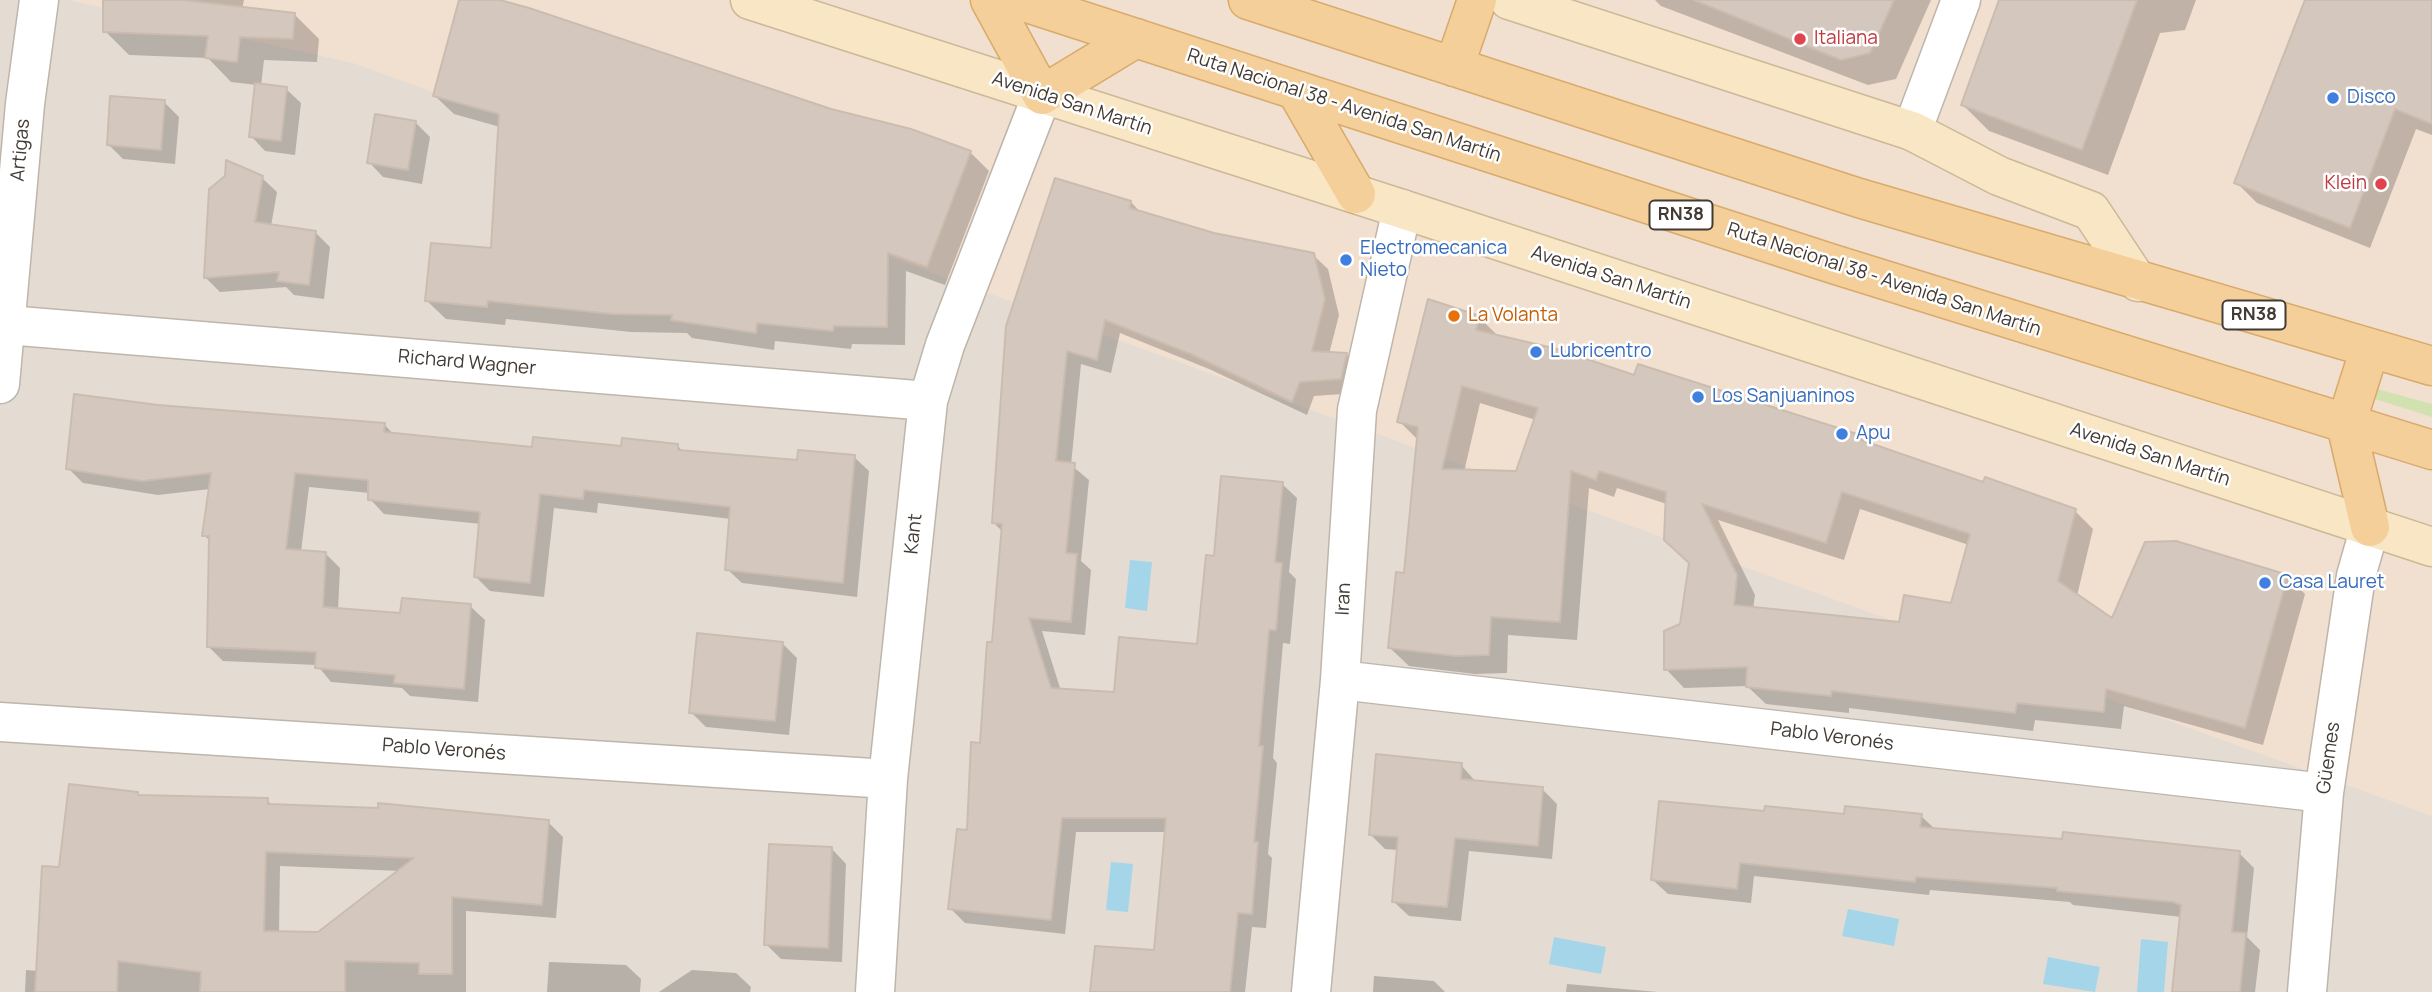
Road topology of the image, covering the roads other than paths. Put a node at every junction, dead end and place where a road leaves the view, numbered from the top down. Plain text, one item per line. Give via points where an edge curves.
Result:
1 (39, 0) edge
2 (750, 0) edge
3 (990, 0) edge
4 (1018, 0) edge
5 (1248, 0) edge
6 (1477, 0) edge
7 (1509, 0) edge
8 (1961, 0) edge
9 (1136, 38) junction
10 (1454, 67) junction
11 (1296, 89) junction
12 (1042, 95) junction
13 (13, 103) edge
14 (1912, 131) junction
15 (1356, 194) junction
16 (1402, 209) junction
17 (2138, 282) junction
18 (6, 325) junction
19 (2370, 348) junction
20 (2432, 366) edge
21 (0, 384) edge
22 (928, 401) junction
23 (2346, 424) junction
24 (2432, 450) edge
25 (2370, 527) junction
26 (2432, 547) edge
27 (1340, 680) junction
28 (0, 722) edge
29 (888, 779) junction
30 (2324, 793) junction
31 (875, 992) edge
32 (1311, 992) edge
33 (2307, 992) edge

1 - 13 street, Artigas
2 - 12 main road, Avenida San Martín
3 - 12 main road
4 - 9 main road, Ruta Nacional 38 - Avenida San Martín / RN38
5 - 10 main road, RN38
6 - 10 main road
7 - 14 main road
8 - 14 street
9 - 11 main road, Ruta Nacional 38 - Avenida San Martín / RN38
9 - 12 main road
10 - 17 main road, RN38 via 1859,198
11 - 15 main road
11 - 23 main road, Ruta Nacional 38 - Avenida San Martín / RN38
12 - 15 main road, Avenida San Martín
12 - 22 street, Kant via 945,345
13 - 18 street, Artigas
14 - 17 main road via 1999,176 2091,211
15 - 16 main road, Avenida San Martín
16 - 25 main road, Avenida San Martín
16 - 27 street, Iran via 1357,410
17 - 19 main road, RN38
18 - 21 street, Artigas
18 - 22 street, Richard Wagner
19 - 20 main road, RN38
19 - 23 main road
22 - 29 street, Kant
23 - 24 main road, Ruta Nacional 38 - Avenida San Martín / RN38
23 - 25 main road
25 - 26 main road, Avenida San Martín
25 - 30 street, Güemes via 2356,576
27 - 30 street, Pablo Veronés
27 - 32 street, Iran
28 - 29 street, Pablo Veronés
29 - 31 street, Kant
30 - 33 street, Güemes

